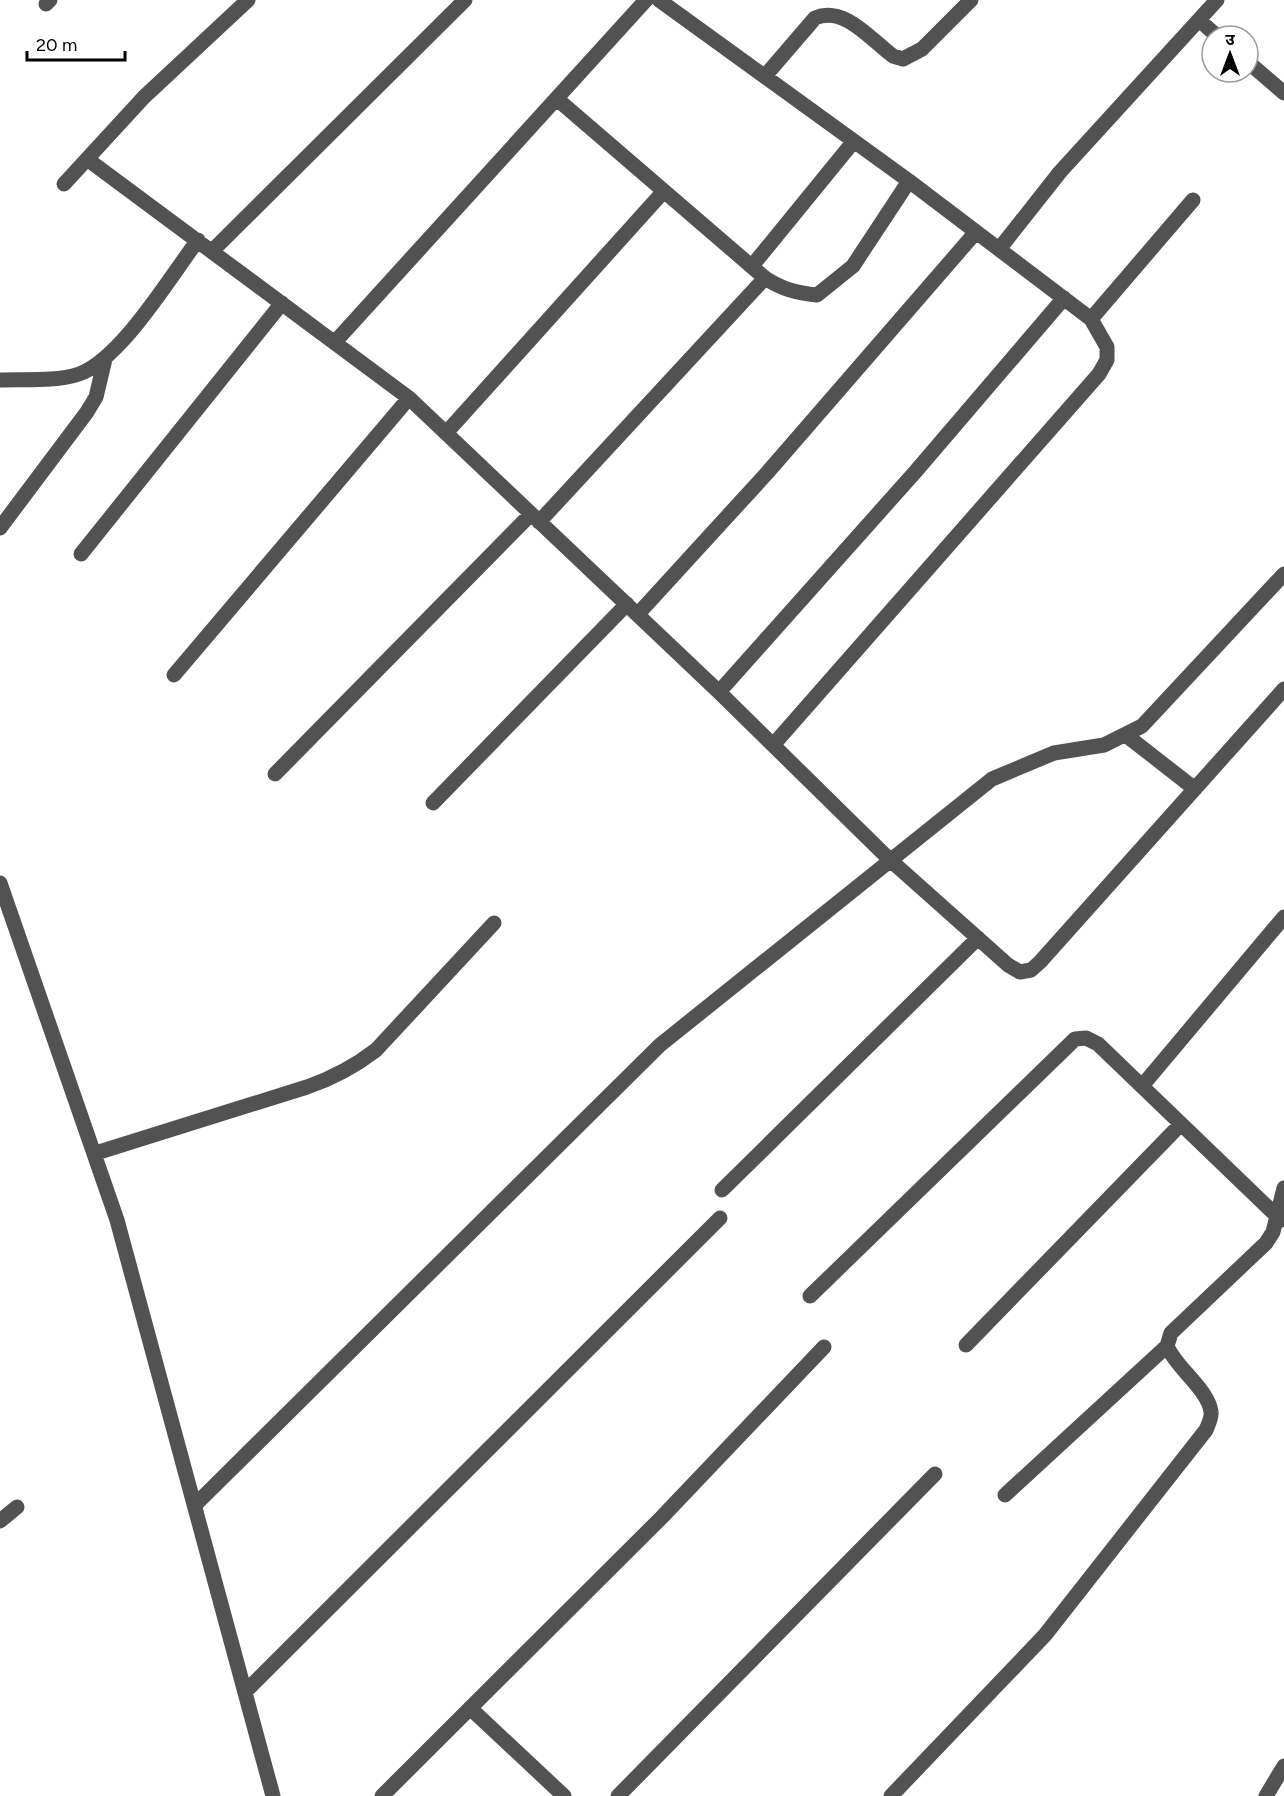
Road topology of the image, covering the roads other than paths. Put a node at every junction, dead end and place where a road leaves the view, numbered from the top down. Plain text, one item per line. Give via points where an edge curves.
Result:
1 (248, 0) edge
2 (465, 0) edge
3 (646, 0) edge
4 (659, 0) edge
5 (971, 0) edge
6 (1217, 0) edge
7 (824, 7) edge
8 (1198, 20) junction
9 (1203, 24) edge
10 (1260, 72) edge
11 (765, 76) junction
12 (1284, 93) edge
13 (557, 99) junction
14 (854, 141) junction
15 (87, 159) junction
16 (909, 181) junction
17 (64, 184) dead end
18 (664, 191) junction
19 (1193, 200) dead end
20 (976, 232) junction
21 (198, 240) junction
22 (1000, 248) junction
23 (212, 251) junction
24 (752, 266) junction
25 (765, 278) junction
26 (1064, 298) junction
27 (282, 303) junction
28 (1091, 319) junction
29 (335, 342) junction
30 (105, 359) junction
31 (0, 380) edge
32 (409, 398) junction
33 (446, 434) junction
34 (535, 518) junction
35 (0, 528) edge
36 (81, 554) dead end
37 (1284, 574) edge
38 (632, 609) junction
39 (174, 675) dead end
40 (1284, 688) edge
41 (719, 692) junction
42 (1127, 736) junction
43 (774, 744) junction
44 (275, 774) dead end
45 (1195, 789) junction
46 (433, 803) dead end
47 (889, 859) junction
48 (0, 883) edge
49 (1284, 917) edge
50 (494, 923) dead end
51 (978, 938) junction
52 (1142, 1086) junction
53 (1181, 1124) junction
54 (96, 1153) junction
55 (1284, 1188) edge
56 (722, 1190) dead end
57 (720, 1218) dead end
58 (1281, 1220) edge
59 (810, 1296) dead end
60 (966, 1345) dead end
61 (1167, 1346) junction
62 (824, 1347) dead end
63 (935, 1474) dead end
64 (1005, 1495) dead end
65 (195, 1505) junction
66 (17, 1507) dead end
67 (0, 1521) edge
68 (245, 1692) junction
69 (470, 1708) junction
70 (1284, 1766) edge
71 (273, 1796) edge
72 (382, 1796) edge
73 (564, 1796) edge
74 (618, 1796) edge
75 (891, 1796) edge
76 (1266, 1796) edge

1 - 15 street via 144,98
2 - 23 street
3 - 13 street
4 - 11 street
5 - 7 street via 922,49 903,59
6 - 8 street
7 - 11 street
8 - 9 street
8 - 22 street via 1060,172
10 - 12 street
11 - 14 street
13 - 18 street
13 - 29 street
14 - 16 street
14 - 24 street
15 - 17 street
15 - 21 street
16 - 20 street
16 - 25 street via 853,266 833,284 817,294 799,293
18 - 24 street
18 - 33 street
19 - 28 street
20 - 22 street
20 - 38 street via 767,472
21 - 23 street
21 - 30 street
22 - 26 street
23 - 27 street
24 - 25 street
25 - 34 street
26 - 28 street
26 - 41 street
27 - 29 street
27 - 36 street
28 - 43 street via 1107,347 1107,360 1099,374
29 - 32 street
30 - 31 street via 75,375
30 - 35 street via 96,397 87,412
32 - 33 street
32 - 39 street
33 - 34 street
34 - 38 street
34 - 44 street
37 - 42 street via 1142,726
38 - 41 street
38 - 46 street
40 - 45 street
41 - 43 street
42 - 45 street
42 - 47 street via 1104,745 1054,753 992,779
43 - 47 street
45 - 51 street via 1031,970 1020,972 1008,965
47 - 51 street
47 - 65 street via 660,1045
48 - 54 street
49 - 52 street
50 - 54 street via 376,1050 354,1066 307,1087
51 - 56 street
52 - 53 street
52 - 59 street via 1098,1044 1086,1038 1075,1039
53 - 58 street
53 - 60 street
54 - 65 street via 136,1284
55 - 58 street
57 - 68 street
58 - 61 street via 1266,1243 1171,1333
61 - 64 street
61 - 75 street via 1172,1359 1206,1397 1212,1413 1206,1430 1045,1635
62 - 69 street via 662,1517
63 - 74 street
65 - 68 street
66 - 67 street
68 - 71 street
69 - 72 street
69 - 73 street
70 - 76 street

